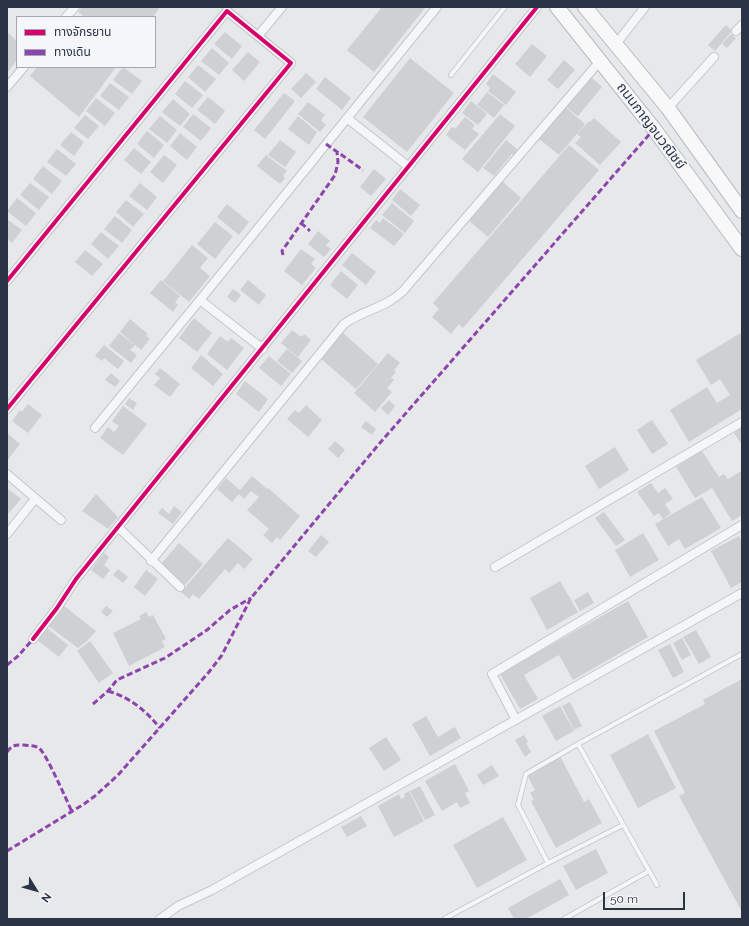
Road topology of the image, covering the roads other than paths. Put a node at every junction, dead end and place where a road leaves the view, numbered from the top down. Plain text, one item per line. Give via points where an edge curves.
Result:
1 (75, 7) edge
2 (282, 7) edge
3 (437, 7) edge
4 (506, 7) edge
5 (537, 7) edge
6 (557, 7) edge
7 (585, 7) edge
8 (645, 7) edge
9 (67, 16) edge
10 (742, 25) edge
11 (736, 32) dead end
12 (258, 36) junction
13 (616, 44) junction
14 (714, 57) dead end
15 (600, 61) junction
16 (23, 68) edge
17 (451, 75) dead end
18 (7, 87) edge
19 (668, 108) junction
20 (347, 118) junction
21 (409, 167) junction
22 (742, 211) edge
23 (742, 248) edge
24 (7, 281) edge
25 (200, 300) junction
26 (263, 349) junction
27 (7, 409) edge
28 (742, 422) edge
29 (95, 428) dead end
30 (7, 474) edge
31 (35, 499) junction
32 (61, 520) dead end
33 (742, 525) edge
34 (118, 527) junction
35 (7, 534) edge
36 (152, 561) junction
37 (495, 568) dead end
38 (180, 587) dead end
39 (742, 593) edge
40 (33, 639) dead end
41 (742, 654) edge
42 (516, 720) junction
43 (578, 744) junction
44 (623, 825) junction
45 (548, 863) junction
46 (650, 871) junction
47 (657, 885) dead end
48 (160, 919) edge
49 (444, 919) edge
50 (564, 919) edge

1 - 9 street
2 - 12 street
3 - 20 street
4 - 17 lane
5 - 21 street
6 - 15 highway, ถนนกาญจนวณิชย์
7 - 13 highway, ถนนกาญจนวณิชย์
8 - 13 street
10 - 11 street
12 - 24 street via 227,11
12 - 27 street via 291,63
13 - 19 highway, ถนนกาญจนวณิชย์
14 - 19 street
15 - 23 highway, ถนนกาญจนวณิชย์
15 - 36 street via 398,296 386,305 344,324
16 - 18 street
19 - 22 highway, ถนนกาญจนวณิชย์
20 - 21 street
20 - 25 street
21 - 26 street
25 - 26 street
25 - 29 street
26 - 34 street
28 - 37 street
30 - 31 street
31 - 32 street
31 - 35 street
33 - 42 street via 492,674
34 - 36 street
34 - 40 street via 76,579
36 - 38 street
39 - 42 street
41 - 43 lane
42 - 48 street via 212,890 178,906
43 - 44 lane
43 - 45 lane via 526,774 518,805
44 - 45 lane
44 - 46 lane
45 - 49 lane
46 - 47 lane
46 - 50 lane

